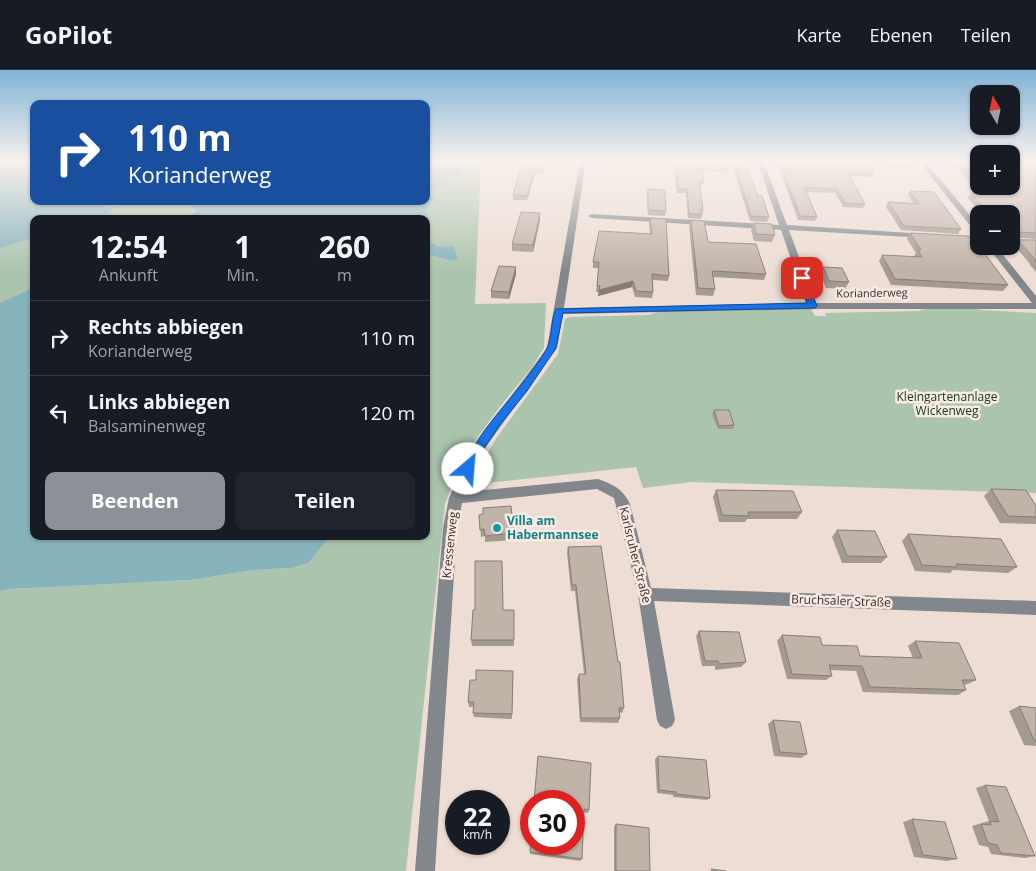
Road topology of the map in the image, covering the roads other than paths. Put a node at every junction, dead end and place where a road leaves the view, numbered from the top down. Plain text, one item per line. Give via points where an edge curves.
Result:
1 (577, 197) edge
2 (773, 197) edge
3 (952, 197) edge
4 (592, 216) dead end
5 (970, 220) edge
6 (784, 227) junction
7 (939, 236) edge
8 (949, 237) edge
9 (970, 238) edge
10 (1020, 241) edge
11 (1036, 242) edge
12 (998, 255) edge
13 (1036, 304) edge
14 (812, 306) junction
15 (559, 311) junction
16 (456, 498) junction
17 (645, 594) junction
18 (1036, 608) edge
19 (666, 720) dead end
20 (425, 871) edge

1 - 15 street, Kressenweg
2 - 6 street
3 - 5 street
4 - 6 street
6 - 7 street
6 - 14 street
8 - 9 street
10 - 11 street
12 - 13 street
13 - 14 street, Korianderweg
14 - 15 street, Korianderweg
15 - 16 street, Kressenweg via 552,348 474,454
16 - 17 street, Karlsruher Straße via 598,484 619,495 623,504
16 - 20 street, Kressenweg via 450,528
17 - 18 street, Bruchsaler Straße
17 - 19 street, Karlsruher Straße

